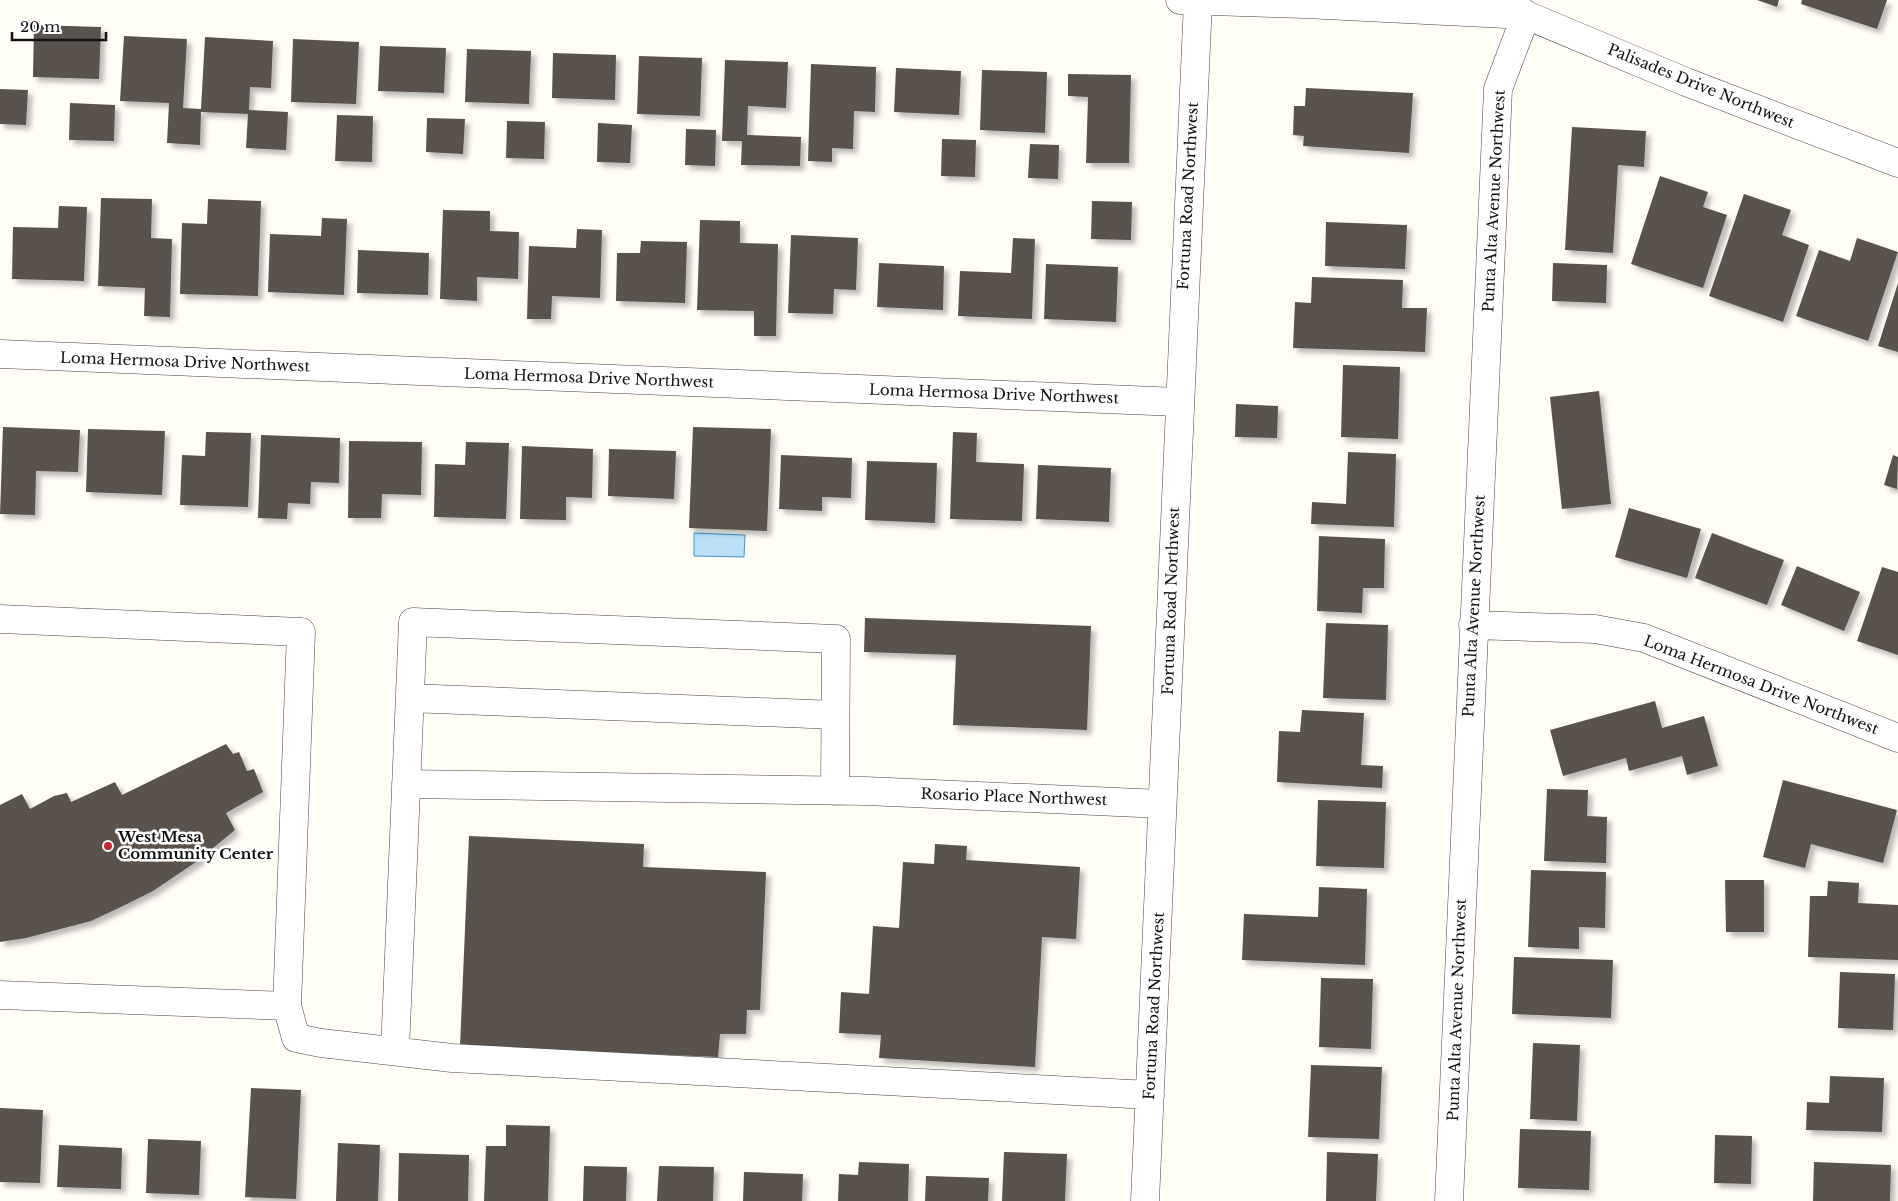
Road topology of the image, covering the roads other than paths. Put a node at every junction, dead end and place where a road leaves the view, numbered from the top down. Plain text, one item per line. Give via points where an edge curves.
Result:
1 (1189, 0) edge
2 (1308, 2) edge
3 (1517, 8) edge
4 (1898, 163) edge
5 (0, 354) edge
6 (1179, 402) junction
7 (0, 619) edge
8 (1473, 625) junction
9 (410, 698) junction
10 (835, 715) junction
11 (1898, 738) edge
12 (406, 784) junction
13 (835, 791) junction
14 (1162, 804) junction
15 (0, 995) edge
16 (287, 1006) junction
17 (396, 1052) junction
18 (1150, 1095) junction
19 (1145, 1201) edge
20 (1449, 1201) edge

1 - 2 street, Palisades Drive Northwest
1 - 6 street, Fortuna Road Northwest
2 - 3 street, Palisades Drive Northwest
3 - 4 street, Palisades Drive Northwest via 1686,82
3 - 8 street, Punta Alta Avenue Northwest via 1498,89
5 - 6 street, Loma Hermosa Drive Northwest
6 - 14 street, Fortuna Road Northwest
7 - 16 street via 301,632
8 - 11 street, Loma Hermosa Drive Northwest via 1595,629 1644,638
8 - 20 street, Punta Alta Avenue Northwest
9 - 10 street
9 - 10 street via 413,622 826,638 836,639
9 - 12 street
10 - 13 street
12 - 13 street, Rosario Place Northwest
12 - 17 street
13 - 14 street, Rosario Place Northwest
14 - 18 street, Fortuna Road Northwest
15 - 16 street
16 - 17 street via 296,1038
17 - 18 street via 471,1059
18 - 19 street, Fortuna Road Northwest

